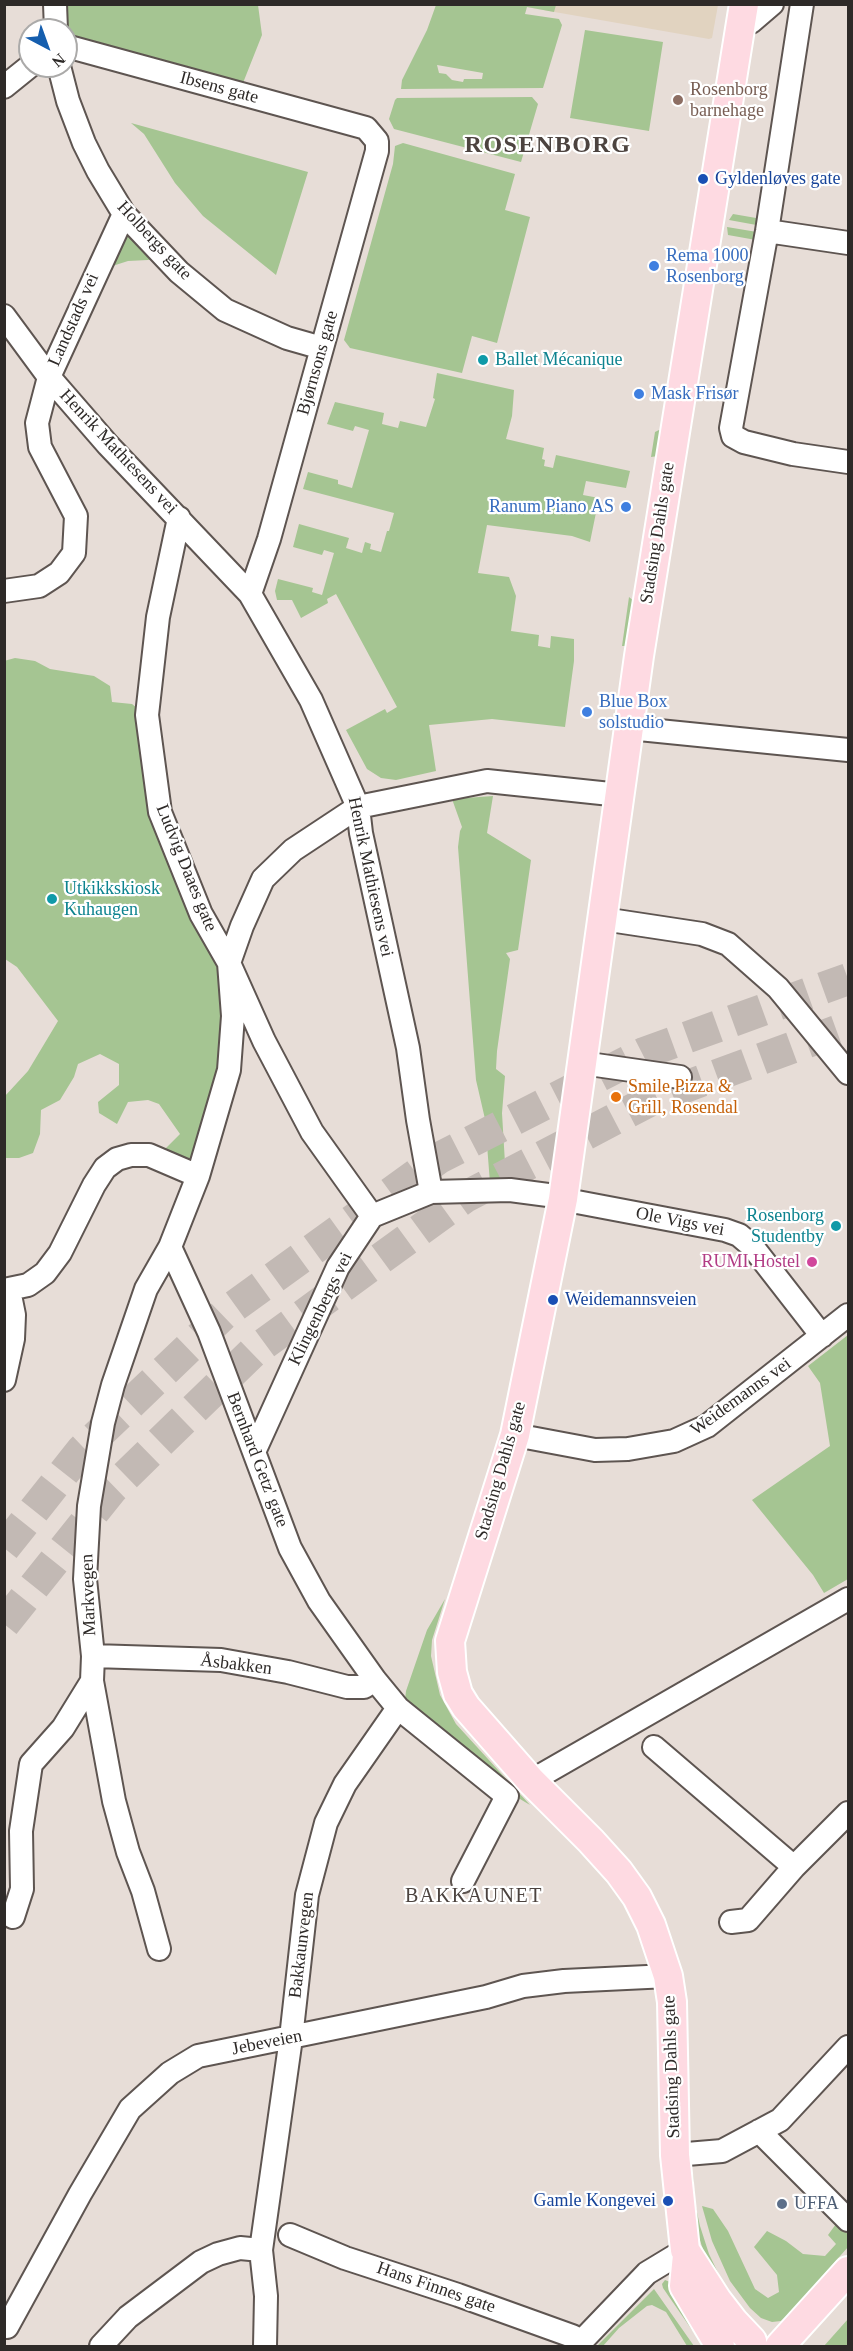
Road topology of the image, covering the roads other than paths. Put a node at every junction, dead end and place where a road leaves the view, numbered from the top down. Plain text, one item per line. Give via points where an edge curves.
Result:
1 (772, 4) edge
2 (802, 4) edge
3 (743, 15) edge
4 (78, 49) edge
5 (18, 76) edge
6 (62, 78) edge
7 (4, 87) edge
8 (371, 131) joint
9 (124, 214) junction
10 (767, 231) junction
11 (849, 243) edge
12 (4, 316) edge
13 (322, 348) junction
14 (49, 376) junction
15 (848, 456) edge
16 (179, 518) junction
17 (4, 591) edge
18 (250, 594) junction
19 (629, 728) junction
20 (849, 750) edge
21 (620, 795) junction
22 (358, 807) junction
23 (603, 919) junction
24 (229, 963) junction
25 (582, 1063) junction
26 (849, 1073) edge
27 (680, 1077) dead end
28 (198, 1176) junction
29 (431, 1192) junction
30 (563, 1199) junction
31 (372, 1216) junction
32 (170, 1247) junction
33 (7, 1290) edge
34 (849, 1315) edge
35 (822, 1336) junction
36 (4, 1380) edge
37 (515, 1436) junction
38 (254, 1452) junction
39 (849, 1599) edge
40 (93, 1656) junction
41 (375, 1680) junction
42 (92, 1681) junction
43 (398, 1708) junction
44 (654, 1747) dead end
45 (531, 1781) junction
46 (847, 1818) edge
47 (794, 1867) junction
48 (463, 1881) dead end
49 (13, 1917) dead end
50 (731, 1922) dead end
51 (159, 1949) dead end
52 (668, 1976) junction
53 (291, 2038) junction
54 (849, 2047) edge
55 (759, 2131) junction
56 (675, 2156) junction
57 (849, 2220) edge
58 (290, 2235) dead end
59 (261, 2250) junction
60 (686, 2253) junction
61 (849, 2271) edge
62 (7, 2327) dead end
63 (580, 2344) edge
64 (101, 2346) edge
65 (265, 2346) edge
66 (720, 2346) edge
67 (753, 2346) edge
68 (780, 2346) edge

1 - 3 street via 751,22
2 - 10 street
3 - 19 main road, Stadsing Dahls gate
4 - 8 street, Ibsens gate
5 - 7 street
6 - 9 street, Holbergs gate via 84,143
8 - 13 street, Bjørnsons gate via 377,151
9 - 13 street, Holbergs gate via 178,272 225,310 287,338
9 - 14 street, Landstads vei
10 - 11 street
10 - 15 street via 731,428 733,436 793,454
12 - 14 street, Henrik Mathiesens vei
13 - 18 street, Bjørnsons gate
14 - 16 street, Henrik Mathiesens vei via 108,445
14 - 17 street, Landstads vei via 37,423 40,447 76,516 74,553 59,573 39,586
16 - 18 street, Henrik Mathiesens vei
16 - 24 street, Ludvig Daaes gate via 158,617 147,715 160,812 201,914
18 - 22 street, Henrik Mathiesens vei via 311,700
19 - 20 street
19 - 21 main road, Stadsing Dahls gate
21 - 22 street via 487,781
21 - 23 main road, Stadsing Dahls gate
22 - 24 street via 293,850 263,879
22 - 29 street, Henrik Mathiesens vei via 408,1048
23 - 25 main road, Stadsing Dahls gate
23 - 26 street via 702,934 728,944 778,988
24 - 28 street via 233,1016 229,1070
24 - 31 street, Ludvig Daaes gate via 312,1132
25 - 27 street
25 - 30 main road, Stadsing Dahls gate
28 - 32 street
28 - 33 street via 149,1155 117,1159 105,1168 94,1185 60,1253 45,1273 28,1285
29 - 30 street via 510,1190
29 - 31 street
30 - 35 street, Ole Vigs vei via 739,1235 752,1246
30 - 37 main road, Stadsing Dahls gate
31 - 38 street, Klingenbergs vei via 338,1267
32 - 38 street, Bernhard Getz' gate via 209,1332
32 - 40 street, Markvegen via 146,1289 103,1423 89,1506 85,1579
33 - 36 street via 14,1315
34 - 35 street, Weidemanns vei
35 - 37 street, Weidemanns vei via 707,1426 674,1441 595,1450
37 - 45 main road, Stadsing Dahls gate via 450,1641 458,1694
38 - 41 street, Bernhard Getz' gate via 290,1548 320,1601
39 - 45 street
40 - 41 street, Åsbakken via 221,1660 347,1687 364,1688
40 - 42 street, Markvegen
41 - 43 street, Bernhard Getz' gate
42 - 49 street via 63,1728 30,1764 21,1832 22,1889
42 - 51 street, Markvegen via 114,1801
43 - 48 street, Bernhard Getz' gate via 507,1796
43 - 53 street, Bakkaunvegen via 345,1784 326,1823 307,1895
44 - 47 street
45 - 52 main road, Stadsing Dahls gate via 591,1840 637,1897
46 - 47 street
47 - 50 street via 748,1920
52 - 53 street, Jebeveien via 523,1986 486,1998
52 - 56 main road, Stadsing Dahls gate
53 - 59 street, Bakkaunvegen
53 - 62 street, Jebeveien via 198,2056 146,2092 116,2131
54 - 55 street via 780,2120
55 - 56 street via 722,2151
55 - 57 street
56 - 60 main road, Stadsing Dahls gate
58 - 63 street, Hans Finnes gate via 345,2258 572,2336
59 - 64 street via 240,2248 201,2262 128,2317
59 - 65 street, Bakkaunvegen via 266,2296
60 - 63 street via 647,2274
60 - 66 main road, Stadsing Dahls gate via 684,2286
60 - 67 main road, Stadsing Dahls gate
61 - 68 main road

